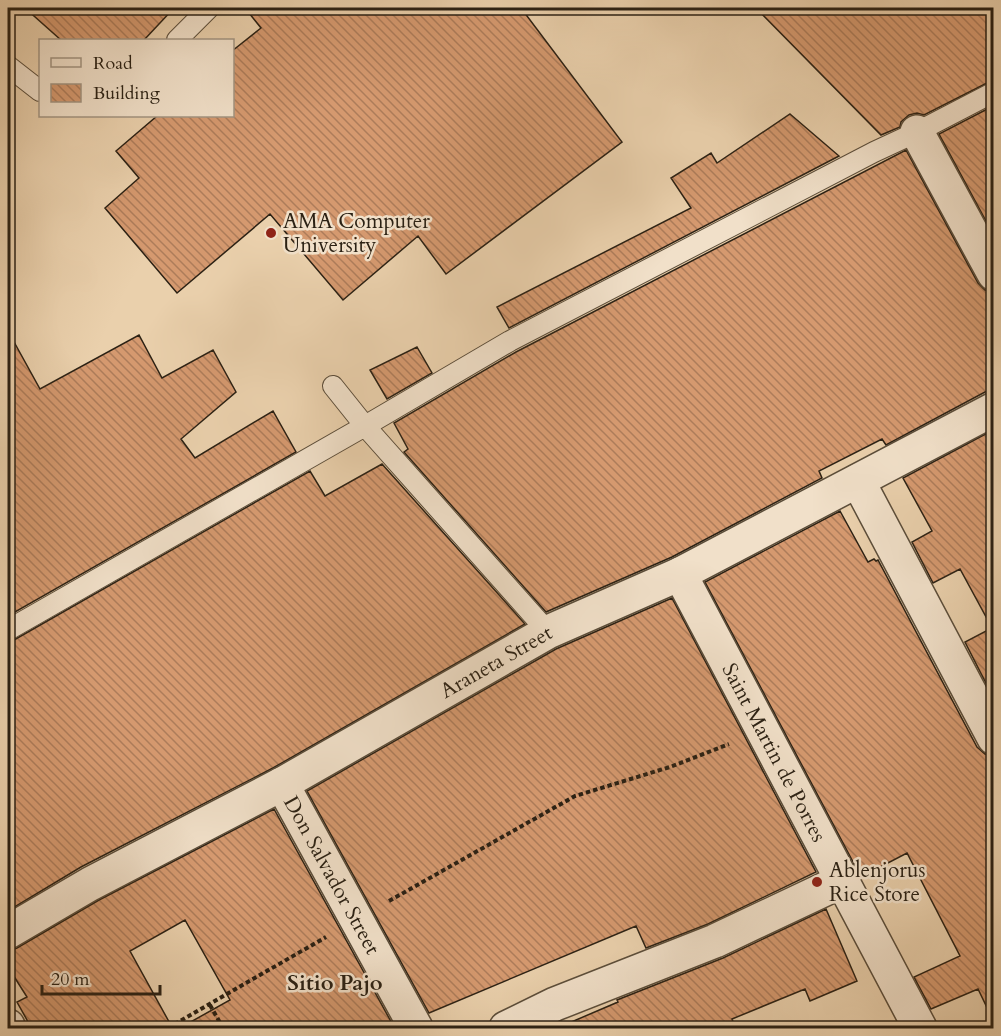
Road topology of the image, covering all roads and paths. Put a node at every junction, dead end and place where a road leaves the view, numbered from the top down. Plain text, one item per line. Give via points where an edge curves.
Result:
1 (209, 8) edge
2 (178, 39) edge
3 (8, 66) edge
4 (39, 90) edge
5 (993, 92) edge
6 (917, 132) junction
7 (993, 274) edge
8 (333, 386) dead end
9 (993, 409) edge
10 (365, 426) junction
11 (858, 480) junction
12 (680, 574) junction
13 (8, 630) edge
14 (548, 633) junction
15 (762, 731) junction
16 (993, 738) edge
17 (282, 784) junction
18 (842, 881) junction
19 (356, 920) junction
20 (8, 932) edge
21 (210, 1005) junction
22 (168, 1029) edge
23 (223, 1029) edge
24 (416, 1029) edge
25 (506, 1029) edge
26 (920, 1029) edge

1 - 2 lane
3 - 4 lane
5 - 6 lane
6 - 7 street
6 - 10 lane via 510,341
8 - 10 lane
9 - 11 street, Araneta Street
10 - 13 lane
10 - 14 lane
11 - 12 street, Araneta Street
11 - 16 street
12 - 14 street, Araneta Street
12 - 15 street, Saint Martin de Porres
14 - 17 street, Araneta Street
15 - 18 street, Saint Martin de Porres
15 - 19 path via 670,767 574,796
17 - 19 street, Don Salvador Street
17 - 20 street, Araneta Street via 90,884
18 - 25 street via 715,941 555,1004
18 - 26 street, Saint Martin de Porres
19 - 21 path
19 - 24 street, Don Salvador Street
21 - 22 path
21 - 23 path

